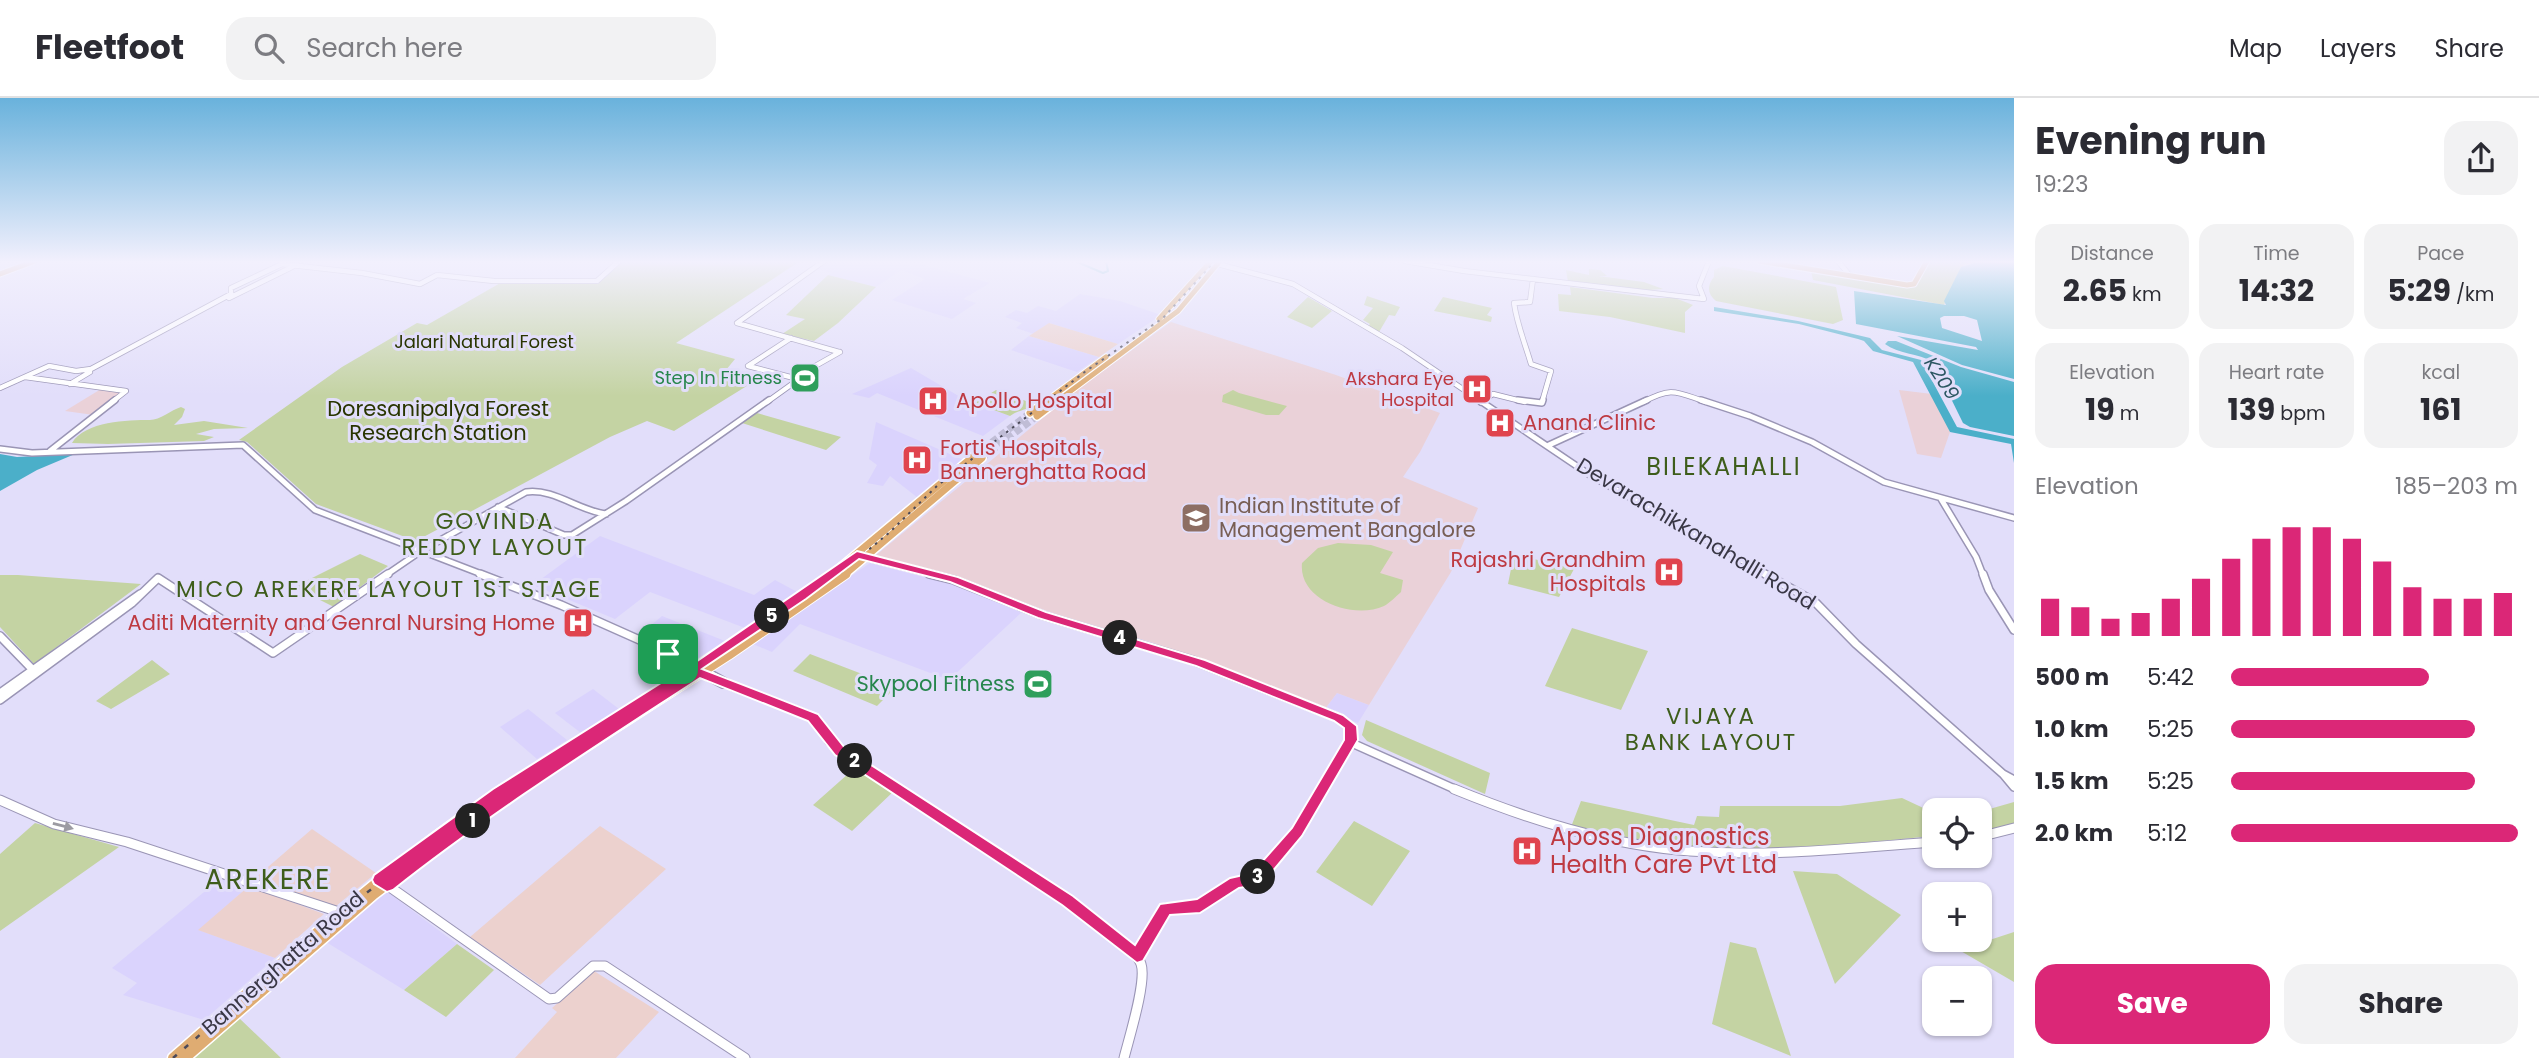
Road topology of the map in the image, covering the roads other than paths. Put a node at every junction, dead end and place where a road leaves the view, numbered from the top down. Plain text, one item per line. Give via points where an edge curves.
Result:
1 (209, 306) edge
2 (213, 306) edge
3 (761, 306) edge
4 (1174, 306) edge
5 (1330, 306) edge
6 (1514, 306) edge
7 (791, 338) junction
8 (92, 370) junction
9 (23, 377) junction
10 (793, 378) junction
11 (70, 384) junction
12 (0, 388) edge
13 (1481, 402) junction
14 (1033, 415) tunnel mouth
15 (1549, 445) junction
16 (0, 449) edge
17 (48, 452) junction
18 (978, 457) tunnel mouth
19 (1941, 499) junction
20 (496, 507) junction
21 (606, 514) junction
22 (2014, 518) edge
23 (421, 551) junction
24 (862, 556) junction
25 (2014, 630) edge
26 (0, 636) edge
27 (698, 669) junction
28 (35, 672) junction
29 (0, 693) edge
30 (0, 700) edge
31 (1351, 740) junction
32 (2003, 774) junction
33 (2014, 780) edge
34 (2014, 787) edge
35 (0, 800) edge
36 (2014, 828) edge
37 (1992, 834) edge
38 (1922, 843) edge
39 (383, 883) junction
40 (339, 912) junction
41 (1137, 956) junction
42 (173, 1058) edge
43 (186, 1058) edge
44 (745, 1058) edge
45 (1124, 1058) edge

1 - 8 street
2 - 8 street
3 - 7 street via 737,323
4 - 14 main road
5 - 13 street, Devarachikkanahalli Road
6 - 13 street via 1531,364 1551,370 1542,402 1493,394
7 - 10 street via 748,366
7 - 10 street via 840,352
8 - 9 street via 49,366
8 - 11 street
9 - 11 street
9 - 12 street
10 - 21 street via 799,379
11 - 17 street via 126,391
13 - 15 street, Devarachikkanahalli Road
15 - 19 street via 1669,390 1764,422 1819,445 1876,479
15 - 32 street, Devarachikkanahalli Road via 1590,475 1815,602
16 - 17 street
17 - 23 street via 243,445 315,510
18 - 24 main road, Bannerghatta Road via 939,483
19 - 22 street
19 - 25 street
20 - 21 street via 531,490
20 - 21 street via 572,536
20 - 23 street
23 - 27 street via 564,606
23 - 28 street via 274,653 158,578 132,603
24 - 27 main road, Bannerghatta Road via 823,591
24 - 31 street via 954,580 1042,615 1201,663 1339,718 1350,726
26 - 28 street
27 - 39 main road, Bannerghatta Road
27 - 41 street via 813,718 840,751 1060,895
28 - 29 street
28 - 30 street
31 - 38 street via 1496,807 1639,844 1708,852
31 - 41 street via 1297,832 1256,879 1236,882 1200,906 1166,908
32 - 33 street, Devarachikkanahalli Road
32 - 34 street, Devarachikkanahalli Road
35 -> 40 street via 54,824 127,842
36 - 37 street
39 - 40 main road, Bannerghatta Road
39 - 43 main road, Bannerghatta Road
39 - 44 street via 550,999 557,998 593,965 602,965
40 - 42 main road, Bannerghatta Road
41 - 45 street via 1143,970 1141,988

